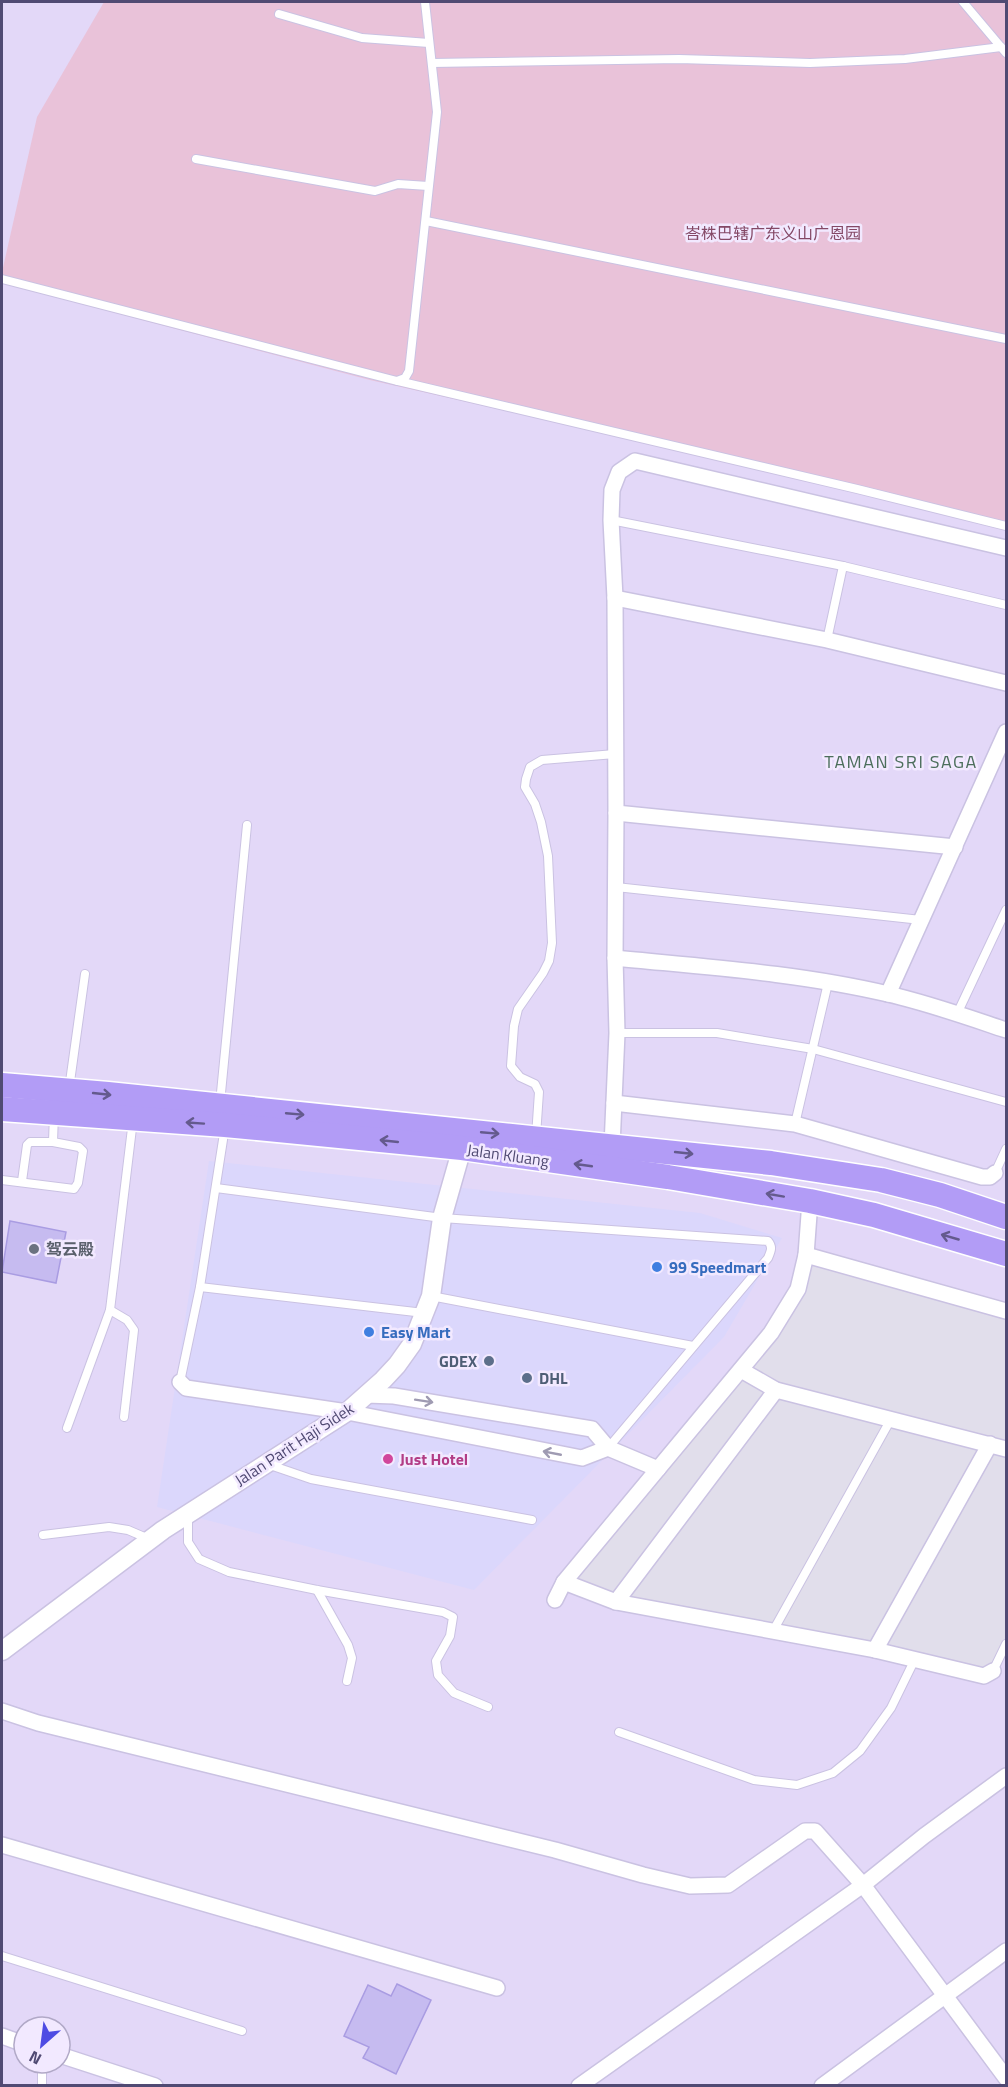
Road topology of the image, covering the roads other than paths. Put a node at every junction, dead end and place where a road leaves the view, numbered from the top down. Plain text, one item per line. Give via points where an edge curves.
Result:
1 (425, 2) edge
2 (963, 2) edge
3 (279, 14) dead end
4 (429, 44) junction
5 (1004, 50) edge
6 (432, 63) junction
7 (196, 159) dead end
8 (428, 186) junction
9 (426, 221) junction
10 (2, 279) edge
11 (1006, 339) edge
12 (397, 381) junction
13 (611, 520) junction
14 (1006, 526) edge
15 (1006, 548) edge
16 (843, 566) junction
17 (615, 598) junction
18 (1006, 605) edge
19 (827, 640) junction
20 (1006, 683) edge
21 (1006, 732) edge
22 (615, 754) junction
23 (616, 813) junction
24 (247, 825) dead end
25 (955, 847) junction
26 (616, 887) junction
27 (1006, 910) edge
28 (921, 920) junction
29 (615, 958) junction
30 (86, 974) dead end
31 (828, 983) junction
32 (888, 994) junction
33 (957, 1014) junction
34 (1006, 1030) edge
35 (617, 1033) junction
36 (813, 1049) junction
37 (2, 1085) edge
38 (69, 1090) junction
39 (1006, 1102) edge
40 (614, 1103) junction
41 (2, 1109) edge
42 (54, 1113) junction
43 (222, 1116) junction
44 (133, 1119) junction
45 (795, 1124) junction
46 (536, 1138) junction
47 (53, 1143) junction
48 (612, 1146) junction
49 (462, 1148) junction
50 (1006, 1149) edge
51 (952, 1169) junction
52 (995, 1173) joint
53 (2, 1180) edge
54 (881, 1180) junction
55 (22, 1181) junction
56 (216, 1188) junction
57 (940, 1195) junction
58 (810, 1201) junction
59 (874, 1215) junction
60 (1006, 1217) edge
61 (442, 1218) junction
62 (1006, 1254) edge
63 (806, 1255) junction
64 (200, 1287) junction
65 (428, 1305) junction
66 (110, 1310) junction
67 (1006, 1311) edge
68 (693, 1346) junction
69 (741, 1370) junction
70 (180, 1382) joint
71 (776, 1390) junction
72 (366, 1395) junction
73 (347, 1412) junction
74 (124, 1417) dead end
75 (891, 1419) junction
76 (67, 1428) dead end
77 (990, 1444) junction
78 (608, 1448) junction
79 (1006, 1449) edge
80 (265, 1463) junction
81 (658, 1469) junction
82 (188, 1513) junction
83 (532, 1520) dead end
84 (43, 1535) dead end
85 (150, 1539) junction
86 (564, 1582) junction
87 (317, 1590) junction
88 (555, 1600) dead end
89 (616, 1602) junction
90 (773, 1631) junction
91 (1006, 1644) edge
92 (875, 1650) junction
93 (2, 1651) edge
94 (915, 1659) junction
95 (993, 1671) joint
96 (347, 1681) dead end
97 (488, 1707) dead end
98 (2, 1711) edge
99 (619, 1732) dead end
100 (1006, 1776) edge
101 (2, 1845) edge
102 (863, 1885) junction
103 (1006, 1951) edge
104 (2, 1956) edge
105 (497, 1988) dead end
106 (945, 1997) junction
107 (242, 2031) dead end
108 (72, 2059) edge
109 (1006, 2078) edge
110 (155, 2085) edge
111 (579, 2085) edge
112 (822, 2085) edge

1 - 4 lane
2 - 5 lane
3 - 4 lane via 362,38
4 - 6 lane
5 - 6 lane via 810,63 668,59
6 - 8 lane via 437,112
7 - 8 lane via 375,191 398,184
8 - 9 lane
9 - 11 lane
9 - 12 lane via 410,371
10 - 12 lane
12 - 14 lane
13 - 15 street via 615,481 619,472 635,461
13 - 16 lane
13 - 17 street
16 - 18 lane
16 - 19 lane
17 - 19 street
17 - 22 street
19 - 20 street
21 - 25 street
22 - 23 street
22 - 46 lane via 542,760 530,767 526,779 525,787 541,822 548,856 552,943 543,973 518,1009 513,1026 512,1066 539,1092
23 - 25 street
23 - 26 street
24 - 43 lane
25 - 28 street
26 - 28 lane
26 - 29 street
27 - 33 lane
28 - 32 street
29 - 31 street
29 - 35 street
30 - 38 lane
31 - 32 street
31 - 36 lane
32 - 33 street
33 - 34 street
35 - 36 lane via 717,1033
35 - 40 street
36 - 39 lane
36 - 45 lane
37 - 38 highway, Jalan Kluang
38 -> 43 highway, Jalan Kluang
40 - 45 street
40 - 48 street
41 - 42 highway, Jalan Kluang
42 - 44 highway, Jalan Kluang
42 - 47 lane
43 -> 44 highway, Jalan Kluang
43 -> 46 highway, Jalan Kluang
49 -> 43 highway, Jalan Kluang
43 - 56 lane
44 - 66 lane
45 - 51 street
46 - 48 highway, Jalan Kluang
47 - 55 lane via 27,1145
47 - 55 lane via 80,1147 83,1151 74,1188
48 -> 54 highway, Jalan Kluang via 771,1163
58 -> 49 highway, Jalan Kluang
49 - 61 street, Jalan Parit Haji Sidek
50 - 52 lane
51 - 52 street via 982,1177
51 - 57 street
53 - 55 lane
54 - 57 highway, Jalan Kluang
54 - 59 highway via 901,1196 895,1209
56 - 61 lane
56 - 64 lane
57 - 60 highway, Jalan Kluang
58 - 59 highway, Jalan Kluang
58 - 63 street
62 -> 59 highway, Jalan Kluang
61 - 65 street, Jalan Parit Haji Sidek
61 - 68 lane via 768,1241 772,1251 768,1258
63 - 67 street
63 - 69 street via 798,1289 771,1333
64 - 65 lane
64 - 70 lane
65 - 68 lane
65 - 72 street, Jalan Parit Haji Sidek via 412,1344
66 - 74 lane via 127,1320 134,1330
66 - 76 lane
68 - 78 lane
69 - 71 street
69 - 81 street
70 - 73 street via 186,1388
71 - 75 street
71 - 89 street
72 - 73 street, Jalan Parit Haji Sidek
72 -> 78 street via 394,1396 592,1429
78 -> 73 street via 582,1458
73 - 80 street, Jalan Parit Haji Sidek
75 - 77 street
75 - 90 lane
77 - 79 street
77 - 92 street
78 - 81 street
80 - 82 street, Jalan Parit Haji Sidek
80 - 83 lane via 311,1479
81 - 86 street
82 - 85 street, Jalan Parit Haji Sidek
82 - 87 lane via 188,1542 199,1559 229,1572
84 - 85 lane via 109,1527
85 - 93 street, Jalan Parit Haji Sidek
86 - 88 street
86 - 89 street
87 - 96 lane via 348,1645 352,1658
87 - 97 lane via 453,1617 450,1636 436,1661 438,1675 454,1693
89 - 90 street
90 - 92 street
91 - 95 lane
92 - 94 street
94 - 95 street via 984,1676
94 - 99 lane via 891,1708 860,1751 833,1773 797,1785 754,1780
98 - 102 street via 690,1886 728,1884 805,1831 814,1831
100 - 102 street
101 - 105 street
102 - 106 street
102 - 111 street
103 - 106 street
104 - 107 lane
106 - 109 street
106 - 112 street
108 - 110 street

